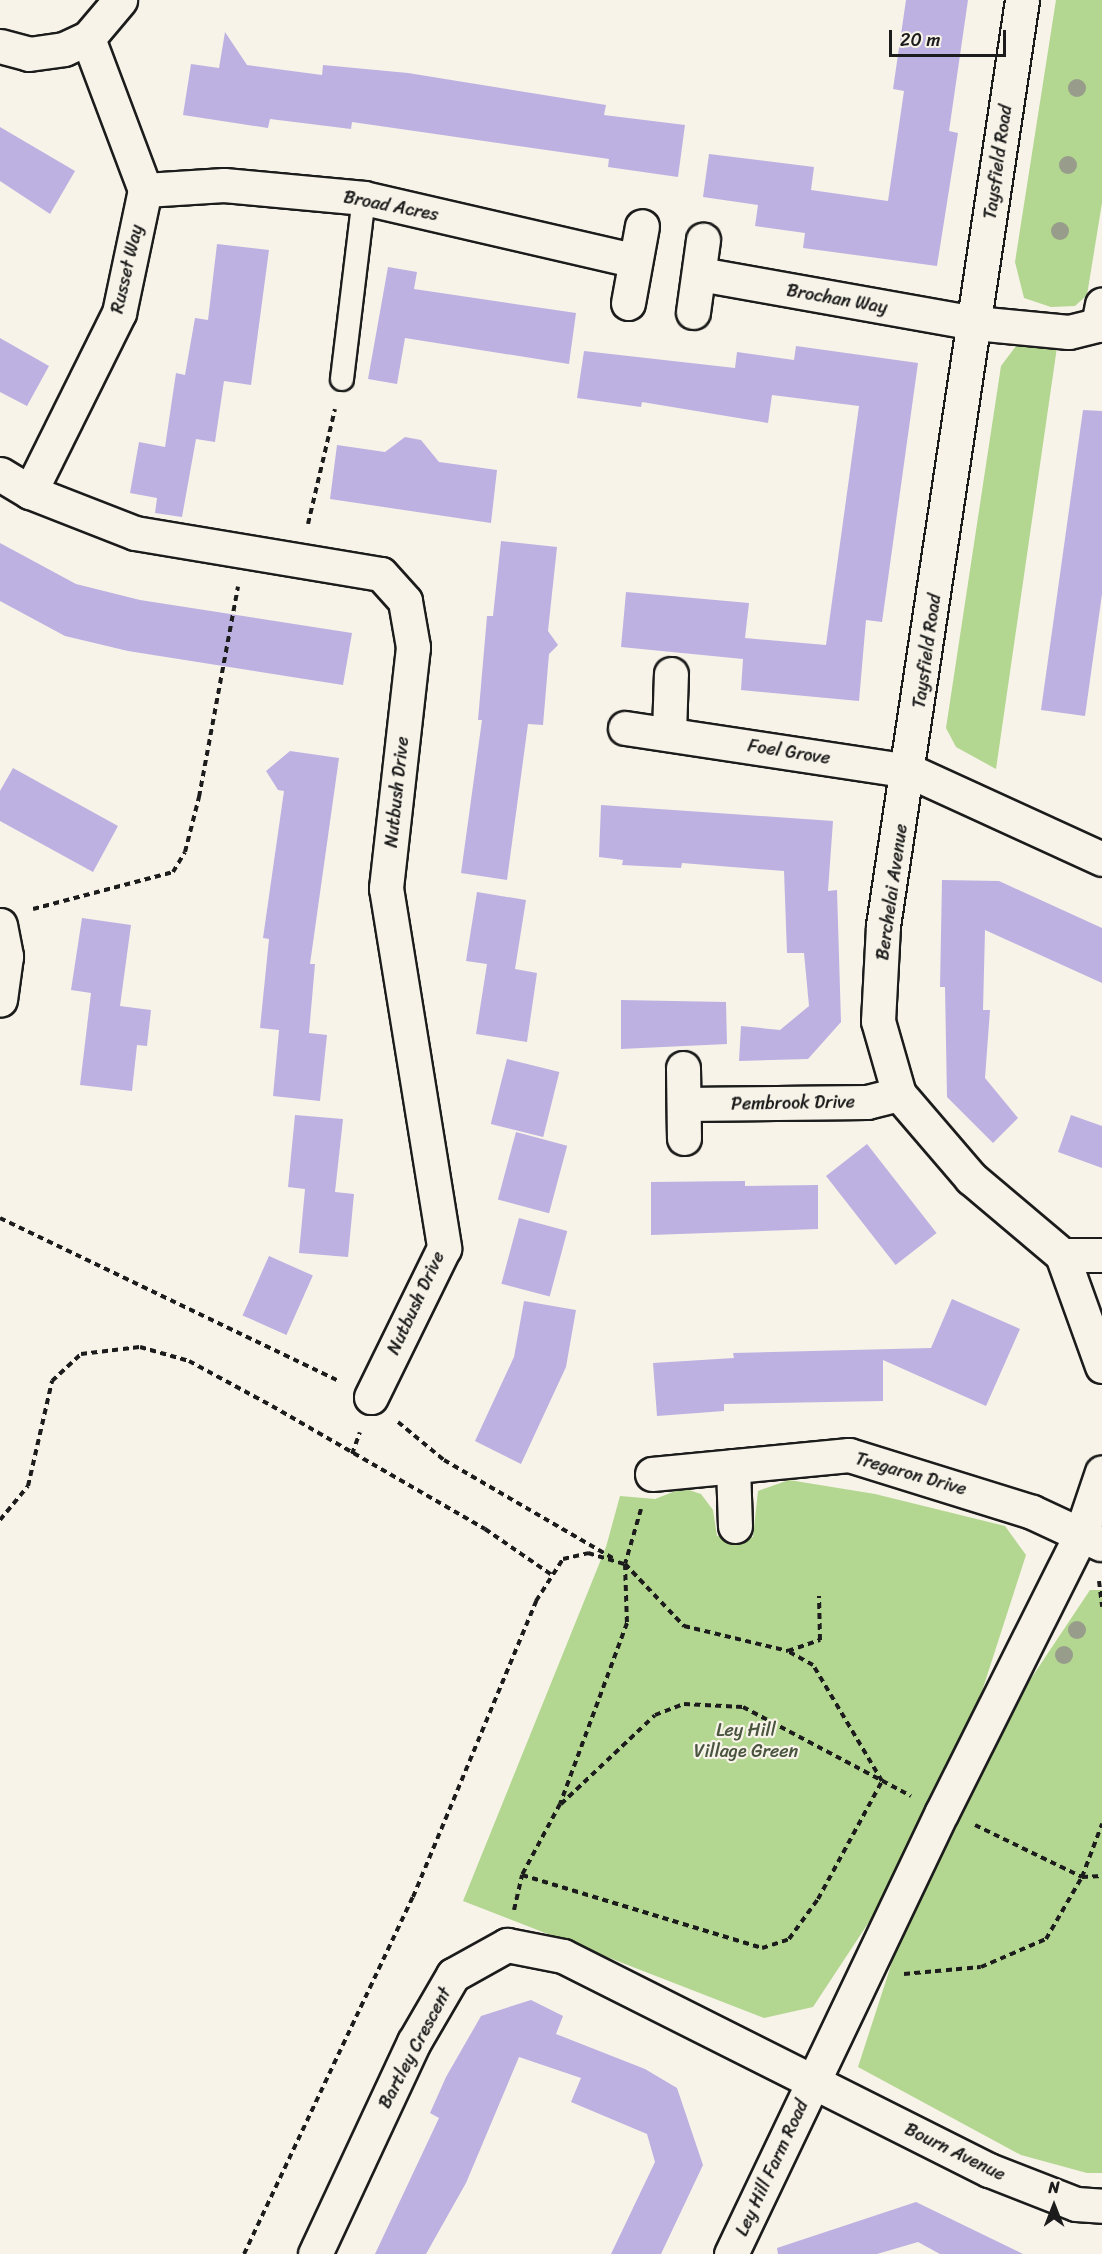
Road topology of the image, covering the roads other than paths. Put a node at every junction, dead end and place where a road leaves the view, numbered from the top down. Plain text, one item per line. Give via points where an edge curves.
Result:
1 (120, 0) edge
2 (1022, 0) edge
3 (88, 38) junction
4 (0, 46) edge
5 (145, 190) junction
6 (364, 198) junction
7 (642, 226) dead end
8 (703, 240) dead end
9 (633, 260) junction
10 (700, 274) junction
11 (628, 303) dead end
12 (693, 312) dead end
13 (1101, 319) edge
14 (975, 323) junction
15 (342, 379) road end
16 (0, 474) edge
17 (30, 492) junction
18 (671, 674) dead end
19 (625, 728) dead end
20 (669, 733) junction
21 (910, 771) junction
22 (1102, 859) edge
23 (11, 918) edge
24 (0, 1000) edge
25 (683, 1068) dead end
26 (899, 1094) junction
27 (685, 1104) junction
28 (684, 1138) dead end
29 (1062, 1255) junction
30 (1102, 1255) edge
31 (1102, 1366) edge
32 (371, 1397) road end
33 (733, 1466) junction
34 (1102, 1472) edge
35 (652, 1474) road end
36 (735, 1526) dead end
37 (1092, 1539) edge
38 (813, 2082) junction
39 (1102, 2206) edge
40 (315, 2254) edge
41 (731, 2254) edge

1 - 3 street
2 - 14 street, Taysfield Road
3 - 4 street via 64,49 29,54
3 - 5 street
5 - 6 street, Broad Acres via 224,185
5 - 17 street, Russet Way via 119,313
6 - 9 street, Broad Acres
6 - 15 lane
7 - 9 street
8 - 10 street
9 - 11 street
10 - 12 street
10 - 14 street, Brochan Way
13 - 14 street via 1069,332
14 - 21 street, Taysfield Road
16 - 17 street, Nutbush Drive
17 - 32 street, Nutbush Drive via 135,533 381,574 405,601 413,647 386,888 444,1248
18 - 20 street
19 - 20 street, Foel Grove
20 - 21 street, Foel Grove
21 - 22 street
21 - 26 street, Berchelai Avenue via 883,926 878,1021
23 - 24 street
25 - 27 street
26 - 27 street, Pembrook Drive via 867,1102
26 - 29 street, Berchelai Avenue via 971,1178
27 - 28 street
29 - 30 street
29 - 31 street, Berchelai Avenue
33 - 35 street, Tregaron Drive
33 - 36 street
33 - 37 street, Tregaron Drive via 849,1455 954,1485
34 - 37 street
37 - 38 street, Ley Hill Farm Road via 862,1978
38 - 39 street, Bourn Avenue via 989,2170 1076,2204
38 - 40 street, Bartley Crescent via 563,1956 507,1945 453,1975 414,2042
38 - 41 street, Ley Hill Farm Road

